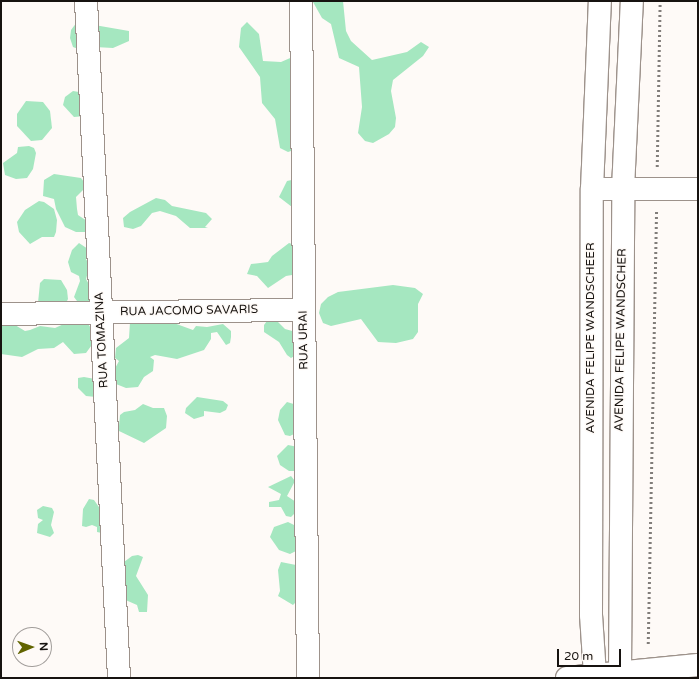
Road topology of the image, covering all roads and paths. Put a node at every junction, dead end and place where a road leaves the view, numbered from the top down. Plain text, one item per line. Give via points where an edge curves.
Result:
1 (86, 1) edge
2 (302, 1) edge
3 (600, 1) edge
4 (632, 1) edge
5 (660, 1) edge
6 (592, 189) junction
7 (623, 189) junction
8 (656, 189) junction
9 (698, 189) edge
10 (304, 310) junction
11 (100, 312) junction
12 (1, 314) edge
13 (648, 644) dead end
14 (698, 665) edge
15 (619, 675) edge
16 (596, 676) edge
17 (120, 678) edge
18 (308, 678) edge
19 (567, 678) edge

1 - 11 street, RUA TOMAZINA
2 - 10 street, RUA URAI
3 - 6 street, AVENIDA FELIPE WANDSCHEER
4 - 7 street, AVENIDA FELIPE WANDSCHER
5 - 8 path
6 - 7 street
6 - 16 street, AVENIDA FELIPE WANDSCHEER via 591,614
7 - 8 street
7 - 15 street, AVENIDA FELIPE WANDSCHER
8 - 9 street
8 - 13 path
10 - 11 street, RUA JACOMO SAVARIS
10 - 18 street, RUA URAI
11 - 12 street, RUA JACOMO SAVARIS
11 - 17 street, RUA TOMAZINA
14 - 15 street
15 - 16 street
16 - 19 street

